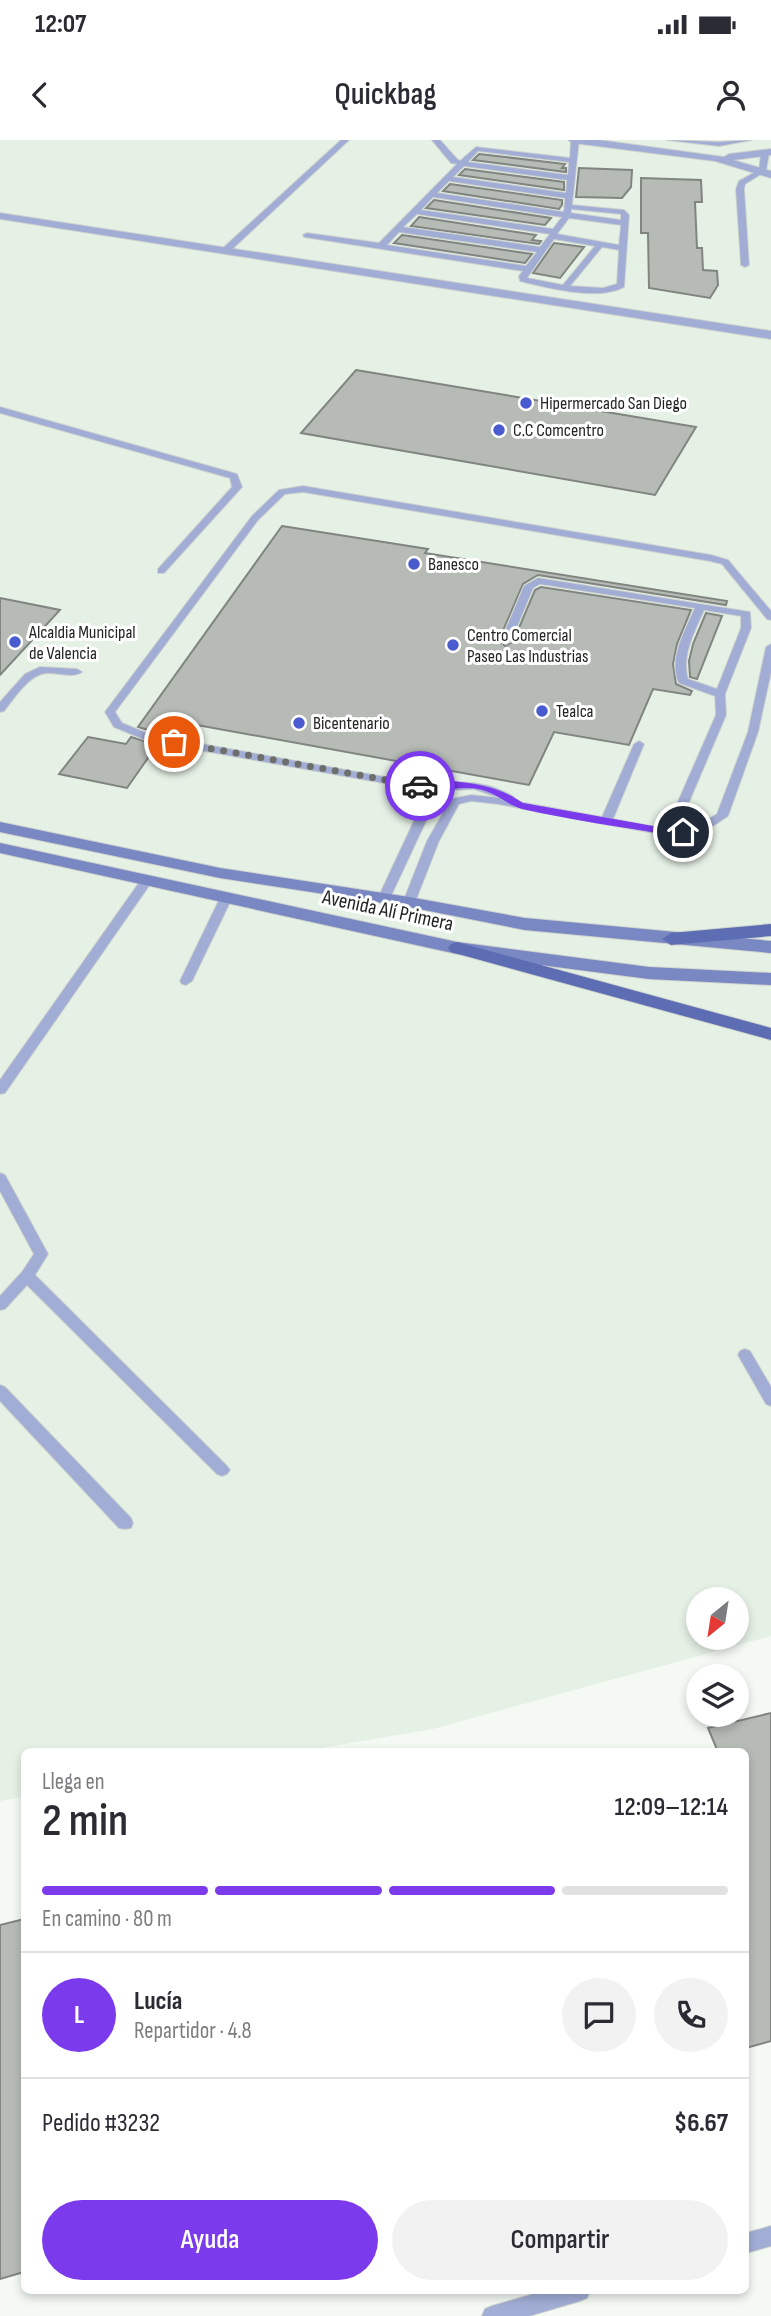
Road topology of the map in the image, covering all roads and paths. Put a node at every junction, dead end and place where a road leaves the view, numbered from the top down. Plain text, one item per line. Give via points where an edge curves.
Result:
1 (345, 140) edge
2 (436, 140) edge
3 (574, 140) edge
4 (671, 140) edge
5 (748, 140) edge
6 (768, 152) edge
7 (716, 158) junction
8 (572, 160) junction
9 (460, 163) junction
10 (767, 173) edge
11 (446, 178) junction
12 (570, 178) junction
13 (430, 194) junction
14 (570, 196) junction
15 (414, 211) junction
16 (568, 211) junction
17 (0, 216) edge
18 (398, 229) junction
19 (553, 234) junction
20 (307, 235) dead end
21 (600, 244) junction
22 (381, 246) junction
23 (623, 248) junction
24 (542, 250) junction
25 (225, 251) junction
26 (745, 265) dead end
27 (528, 269) junction
28 (566, 286) junction
29 (771, 335) edge
30 (0, 410) edge
31 (161, 571) dead end
32 (701, 606) junction
33 (771, 617) edge
34 (506, 642) dead end
35 (771, 647) edge
36 (77, 672) dead end
37 (720, 694) junction
38 (0, 709) edge
39 (639, 744) dead end
40 (435, 789) junction
41 (521, 806) junction
42 (606, 822) junction
43 (0, 827) edge
44 (670, 833) junction
45 (0, 848) edge
46 (147, 880) junction
47 (226, 898) junction
48 (384, 898) junction
49 (409, 902) junction
50 (249, 903) junction
51 (771, 930) edge
52 (671, 939) junction
53 (771, 947) edge
54 (457, 948) junction
55 (771, 979) edge
56 (186, 981) dead end
57 (771, 1034) edge
58 (0, 1090) edge
59 (0, 1178) edge
60 (27, 1276) junction
61 (0, 1306) edge
62 (745, 1355) dead end
63 (0, 1391) edge
64 (771, 1400) edge
65 (222, 1470) dead end
66 (125, 1523) dead end
67 (771, 2236) edge
68 (749, 2242) edge
69 (569, 2294) edge
70 (492, 2316) edge

1 - 25 lane
2 - 9 lane
3 - 7 street
3 - 8 lane
4 - 5 lane via 719,144
6 - 7 street
6 - 10 lane
7 - 10 street
8 - 9 lane via 480,149
8 - 12 lane
9 - 11 lane
9 - 12 lane
10 - 26 lane via 742,183 740,189
11 - 13 lane
11 - 14 lane
12 - 14 lane
13 - 15 lane
13 - 16 lane
14 - 16 lane
15 - 18 lane
15 - 19 lane
16 - 19 lane
16 - 23 lane via 625,223
17 - 25 street
18 - 22 lane
18 - 24 lane
19 - 21 lane
19 - 24 lane
20 - 22 lane
21 - 23 lane
21 - 28 lane
22 - 27 lane
23 - 28 lane via 618,289
24 - 27 lane
25 - 29 street
27 - 28 lane via 523,279
30 - 31 lane via 234,476 237,487
32 - 34 lane via 538,581 529,586
32 - 37 lane via 680,674 683,681
32 - 37 lane via 746,614 746,628
33 - 40 lane via 725,562 711,558 303,489 282,492 255,518 110,712 118,725 148,738
35 - 44 lane via 752,732 722,816 706,826
36 - 38 lane via 40,670
37 - 44 lane via 721,715
39 - 42 lane
40 - 41 lane via 453,784 479,786 502,793
40 - 48 lane
41 - 42 lane
41 - 49 lane via 471,798 455,802 433,841
42 - 44 lane
43 - 48 main road, Avenida Alí Primera via 244,877
45 - 46 main road, Avenida Alí Primera
46 - 47 main road, Avenida Alí Primera
46 - 58 lane
47 - 50 main road, Avenida Alí Primera
47 - 56 lane
48 - 49 main road, Avenida Alí Primera
49 - 50 main road via 391,906 286,899
49 - 52 main road, Avenida Alí Primera via 525,924
50 - 54 main road, Avenida Alí Primera
51 - 52 main road
52 - 53 main road, Avenida Alí Primera
54 - 55 main road, Avenida Alí Primera via 649,973
54 - 57 main road
59 - 60 lane via 41,1254
60 - 61 lane
60 - 65 lane
62 - 64 lane
63 - 66 lane
67 - 68 lane
69 - 70 lane

